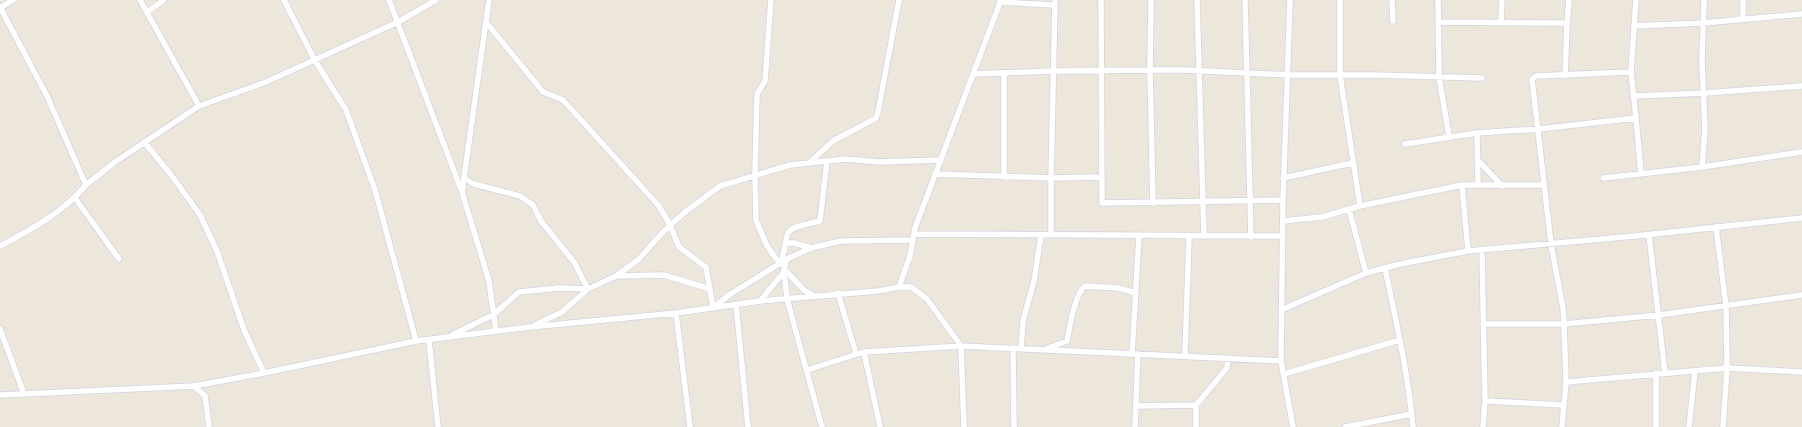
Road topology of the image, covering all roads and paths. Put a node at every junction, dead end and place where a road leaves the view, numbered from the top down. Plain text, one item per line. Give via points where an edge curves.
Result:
1 (13, 0) edge
2 (140, 0) edge
3 (164, 0) edge
4 (284, 0) edge
5 (389, 0) edge
6 (436, 0) edge
7 (489, 0) edge
8 (771, 0) edge
9 (899, 0) edge
10 (1102, 0) edge
11 (1151, 0) edge
12 (1197, 0) edge
13 (1245, 0) edge
14 (1290, 0) edge
15 (1340, 0) edge
16 (1392, 0) edge
17 (1438, 0) edge
18 (1502, 0) edge
19 (1569, 0) edge
20 (1636, 0) edge
21 (1704, 0) edge
22 (1743, 0) edge
23 (1001, 1) edge
24 (1055, 2) edge
25 (0, 8) edge
26 (147, 12) junction
27 (1802, 14) edge
28 (1743, 19) junction
29 (1393, 21) dead end
30 (1502, 21) junction
31 (398, 22) junction
32 (486, 22) junction
33 (1439, 22) junction
34 (1703, 22) junction
35 (1567, 23) junction
36 (1634, 26) junction
37 (314, 59) junction
38 (1100, 70) junction
39 (1150, 70) junction
40 (1053, 71) junction
41 (1200, 72) junction
42 (1631, 72) junction
43 (1004, 73) junction
44 (974, 74) junction
45 (1247, 74) junction
46 (1289, 75) junction
47 (1340, 75) junction
48 (1565, 76) junction
49 (1439, 77) junction
50 (1482, 78) dead end
51 (1802, 86) edge
52 (1705, 94) junction
53 (1634, 96) junction
54 (199, 106) junction
55 (1636, 118) junction
56 (1539, 129) junction
57 (1477, 133) junction
58 (1449, 136) junction
59 (144, 142) junction
60 (1405, 144) dead end
61 (1802, 152) edge
62 (1477, 159) junction
63 (940, 160) junction
64 (827, 161) junction
65 (808, 163) junction
66 (1352, 163) junction
67 (1702, 167) junction
68 (755, 174) junction
69 (935, 174) junction
70 (1642, 174) junction
71 (1101, 176) junction
72 (1004, 177) junction
73 (464, 178) junction
74 (1051, 178) junction
75 (1284, 178) junction
76 (1603, 178) dead end
77 (1478, 184) junction
78 (86, 185) junction
79 (1462, 185) junction
80 (1544, 185) junction
81 (1502, 186) junction
82 (462, 192) junction
83 (75, 198) junction
84 (1283, 200) junction
85 (1250, 201) junction
86 (1202, 202) junction
87 (1153, 203) junction
88 (1360, 206) junction
89 (1349, 209) junction
90 (1802, 218) edge
91 (1283, 221) junction
92 (670, 226) junction
93 (1716, 227) junction
94 (1041, 235) junction
95 (1051, 235) junction
96 (1649, 235) junction
97 (1139, 236) junction
98 (1189, 236) junction
99 (1204, 236) junction
100 (1283, 236) junction
101 (914, 237) junction
102 (1251, 237) junction
103 (785, 243) junction
104 (1551, 244) junction
105 (0, 246) edge
106 (811, 248) junction
107 (1482, 250) junction
108 (1468, 251) junction
109 (119, 259) dead end
110 (787, 259) junction
111 (780, 264) junction
112 (1385, 268) junction
113 (784, 269) junction
114 (1366, 273) junction
115 (616, 276) junction
116 (899, 287) junction
117 (588, 289) junction
118 (710, 289) junction
119 (838, 293) junction
120 (1136, 293) junction
121 (1802, 295) edge
122 (814, 296) junction
123 (787, 299) junction
124 (760, 301) junction
125 (736, 304) junction
126 (1726, 306) junction
127 (713, 308) junction
128 (1281, 310) junction
129 (676, 313) junction
130 (493, 315) junction
131 (1659, 315) junction
132 (1482, 324) junction
133 (1564, 324) junction
134 (530, 327) junction
135 (0, 329) edge
136 (496, 331) junction
137 (446, 338) junction
138 (430, 340) junction
139 (1400, 340) junction
140 (416, 341) junction
141 (961, 346) junction
142 (1013, 348) junction
143 (1021, 348) junction
144 (1047, 349) junction
145 (864, 352) junction
146 (856, 354) junction
147 (1135, 354) junction
148 (1185, 356) junction
149 (1228, 359) junction
150 (1281, 361) junction
151 (1727, 368) junction
152 (807, 370) junction
153 (1695, 371) junction
154 (1802, 372) edge
155 (264, 373) junction
156 (1665, 373) junction
157 (1284, 374) junction
158 (1656, 374) junction
159 (1566, 382) junction
160 (194, 386) junction
161 (24, 394) junction
162 (0, 395) edge
163 (1485, 401) junction
164 (1196, 405) junction
165 (1564, 405) junction
166 (1137, 406) junction
167 (1412, 414) junction
168 (209, 427) edge
169 (438, 427) edge
170 (690, 427) edge
171 (748, 427) edge
172 (822, 427) edge
173 (880, 427) edge
174 (964, 427) edge
175 (1014, 427) edge
176 (1135, 427) edge
177 (1196, 427) edge
178 (1293, 427) edge
179 (1344, 427) edge
180 (1413, 427) edge
181 (1484, 427) edge
182 (1562, 427) edge
183 (1656, 427) edge
184 (1689, 427) edge
185 (1723, 427) edge

1 - 25 street
2 - 26 street
3 - 26 street
4 - 37 street
5 - 31 street
6 - 31 street
7 - 32 street
8 - 68 street via 765,81 757,94
9 - 65 street via 876,118 833,141
10 - 38 street
11 - 39 street
12 - 41 street
13 - 45 street
14 - 46 street
15 - 47 street
16 - 29 street
17 - 33 street
18 - 30 street
19 - 35 street
20 - 36 street
21 - 34 street
22 - 28 street
23 - 24 street
23 - 44 street
24 - 40 street
25 - 78 street via 47,96
26 - 54 street
27 - 28 street
28 - 34 street
30 - 33 street
30 - 35 street
31 - 37 street
31 - 82 street
32 - 73 street
32 - 92 street via 543,92 563,100 659,206
33 - 49 street
34 - 36 street
34 - 52 street via 1702,61
35 - 48 street
36 - 42 street
37 - 54 street via 266,82
37 - 140 street via 346,110 375,190
38 - 39 street
38 - 40 street
38 - 71 street
39 - 41 street
39 - 87 street
40 - 43 street
40 - 74 street
41 - 45 street
41 - 86 street
42 - 48 street
42 - 53 street
43 - 44 street
43 - 72 street
44 - 63 street
45 - 46 street
45 - 85 street
46 - 47 street
46 - 75 street
47 - 49 street
47 - 66 street
48 - 56 street via 1536,76 1532,80
49 - 50 street
49 - 58 street
51 - 52 street
52 - 53 street
52 - 67 street
53 - 55 street
54 - 59 street
55 - 56 street
55 - 70 street
56 - 57 street
56 - 80 street
57 - 58 street
57 - 62 street
58 - 60 street
59 - 78 street
59 - 155 street via 200,215 217,251 244,330
61 - 67 street
62 - 77 street
62 - 81 street
63 - 64 street
63 - 69 street
64 - 65 street
64 - 103 street via 820,221 793,227 787,233
65 - 68 street
66 - 75 street
66 - 88 street
67 - 70 street
68 - 92 street via 720,186
68 - 111 street via 756,220 767,246
69 - 72 street
69 - 101 street
70 - 76 street
71 - 74 street
71 - 87 street via 1102,203
72 - 74 street
73 - 82 street
73 - 117 street via 474,184 520,196 533,205 541,221 574,262
74 - 95 street
75 - 84 street
77 - 79 street
77 - 81 street
78 - 83 street
79 - 88 street
79 - 108 street
80 - 81 street
80 - 104 street
82 - 130 street via 489,281
83 - 105 street
83 - 109 street
84 - 85 street
84 - 91 street
85 - 86 street
85 - 102 street
86 - 87 street
86 - 99 street
88 - 89 street
89 - 91 street via 1322,217
89 - 114 street
90 - 93 street
91 - 100 street
92 - 115 street via 639,259
92 - 118 street via 679,247 706,267
93 - 96 street
93 - 126 street
94 - 95 street
94 - 101 street
94 - 143 street via 1034,281 1023,321
95 - 97 street
96 - 104 street
96 - 131 street
97 - 98 street
97 - 120 street
98 - 99 street
98 - 148 street
99 - 102 street
100 - 102 street
100 - 128 street
101 - 106 street via 841,241
101 - 116 street
103 - 106 street
103 - 111 street
104 - 107 street
104 - 133 street
106 - 110 street
107 - 108 street
107 - 132 street
108 - 112 street
110 - 111 street
110 - 113 street
111 - 127 street via 728,295
112 - 114 street
112 - 139 street
113 - 122 street via 804,290
113 - 123 street
113 - 124 street
114 - 128 street
115 - 117 street
115 - 118 street via 664,275
116 - 119 street
116 - 141 street via 911,287 927,299
117 - 130 street via 559,288 519,292
117 - 134 street via 562,312
118 - 127 street
119 - 122 street
119 - 146 street
120 - 144 street via 1118,288 1085,286 1077,302 1067,341
120 - 147 street
121 - 126 street
122 - 123 street
123 - 124 street
123 - 152 street
124 - 125 street
125 - 127 street
125 - 171 street
126 - 131 street
126 - 151 street
127 - 129 street
128 - 150 street
129 - 134 street
129 - 170 street
130 - 136 street
130 - 137 street
131 - 133 street
131 - 156 street
132 - 133 street
132 - 163 street
133 - 159 street
134 - 136 street
135 - 161 street
136 - 137 street
137 - 138 street
138 - 140 street
138 - 169 street
139 - 157 street
139 - 167 street
140 - 155 street
141 - 142 street
141 - 145 street
141 - 174 street
142 - 143 street
142 - 175 street
143 - 144 street
144 - 147 street
145 - 146 street
145 - 173 street
146 - 152 street
147 - 148 street
147 - 166 street
148 - 149 street
149 - 150 street
149 - 164 street via 1228,368
150 - 157 street
151 - 153 street
151 - 154 street
151 - 185 street
152 - 172 street
153 - 156 street
153 - 184 street
155 - 160 street
156 - 158 street
157 - 178 street
158 - 159 street
158 - 183 street
159 - 165 street
160 - 161 street
160 - 168 street via 205,396
161 - 162 street
163 - 165 street
163 - 181 street
164 - 166 street
164 - 177 street
165 - 182 street
166 - 176 street
167 - 179 street
167 - 180 street

